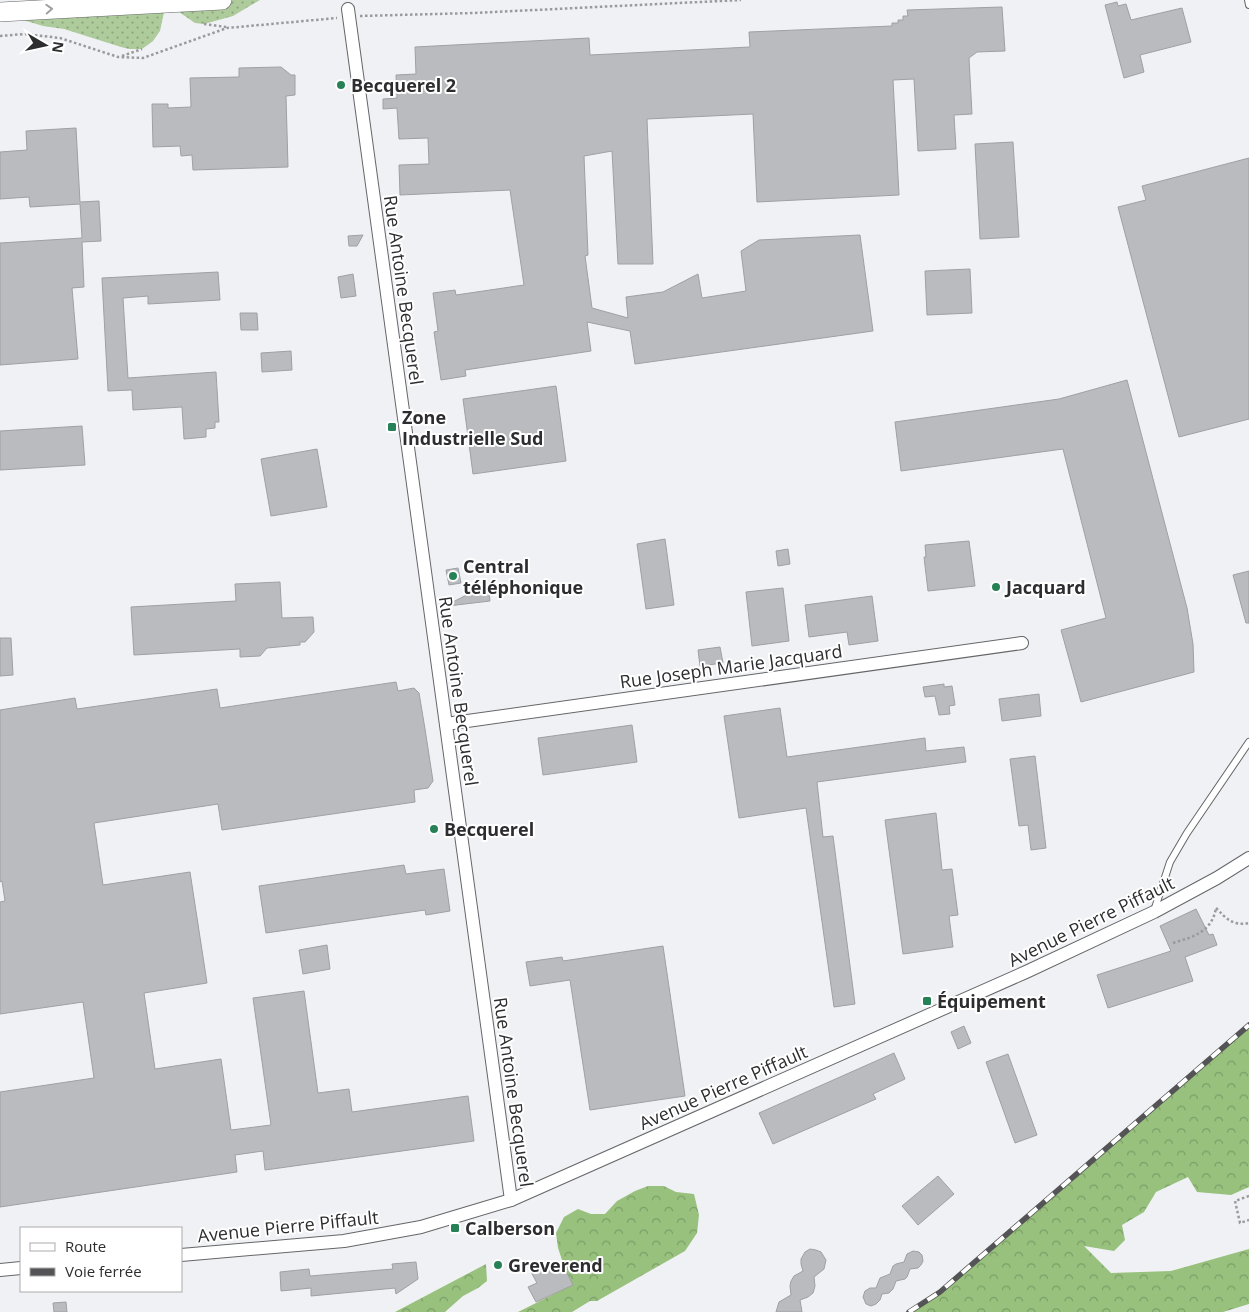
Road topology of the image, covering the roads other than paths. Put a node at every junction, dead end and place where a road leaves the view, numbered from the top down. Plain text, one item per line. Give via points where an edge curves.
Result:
1 (222, 0) edge
2 (1248, 0) edge
3 (165, 1) edge
4 (1249, 5) edge
5 (0, 12) edge
6 (348, 13) road end
7 (1022, 643) dead end
8 (446, 724) junction
9 (1249, 742) edge
10 (1249, 858) edge
11 (1154, 912) junction
12 (511, 1200) junction
13 (182, 1255) edge
14 (20, 1268) edge
15 (0, 1270) edge

1 - 3 main road
2 - 4 lane
5 -> 3 main road
6 - 8 street, Rue Antoine Becquerel
7 - 8 street, Rue Joseph Marie Jacquard
8 - 12 street, Rue Antoine Becquerel
9 - 11 lane via 1170,862
10 - 11 street, Avenue Pierre Piffault
11 - 12 street, Avenue Pierre Piffault via 1015,977
12 - 13 street, Avenue Pierre Piffault via 421,1227 344,1241
14 - 15 street

